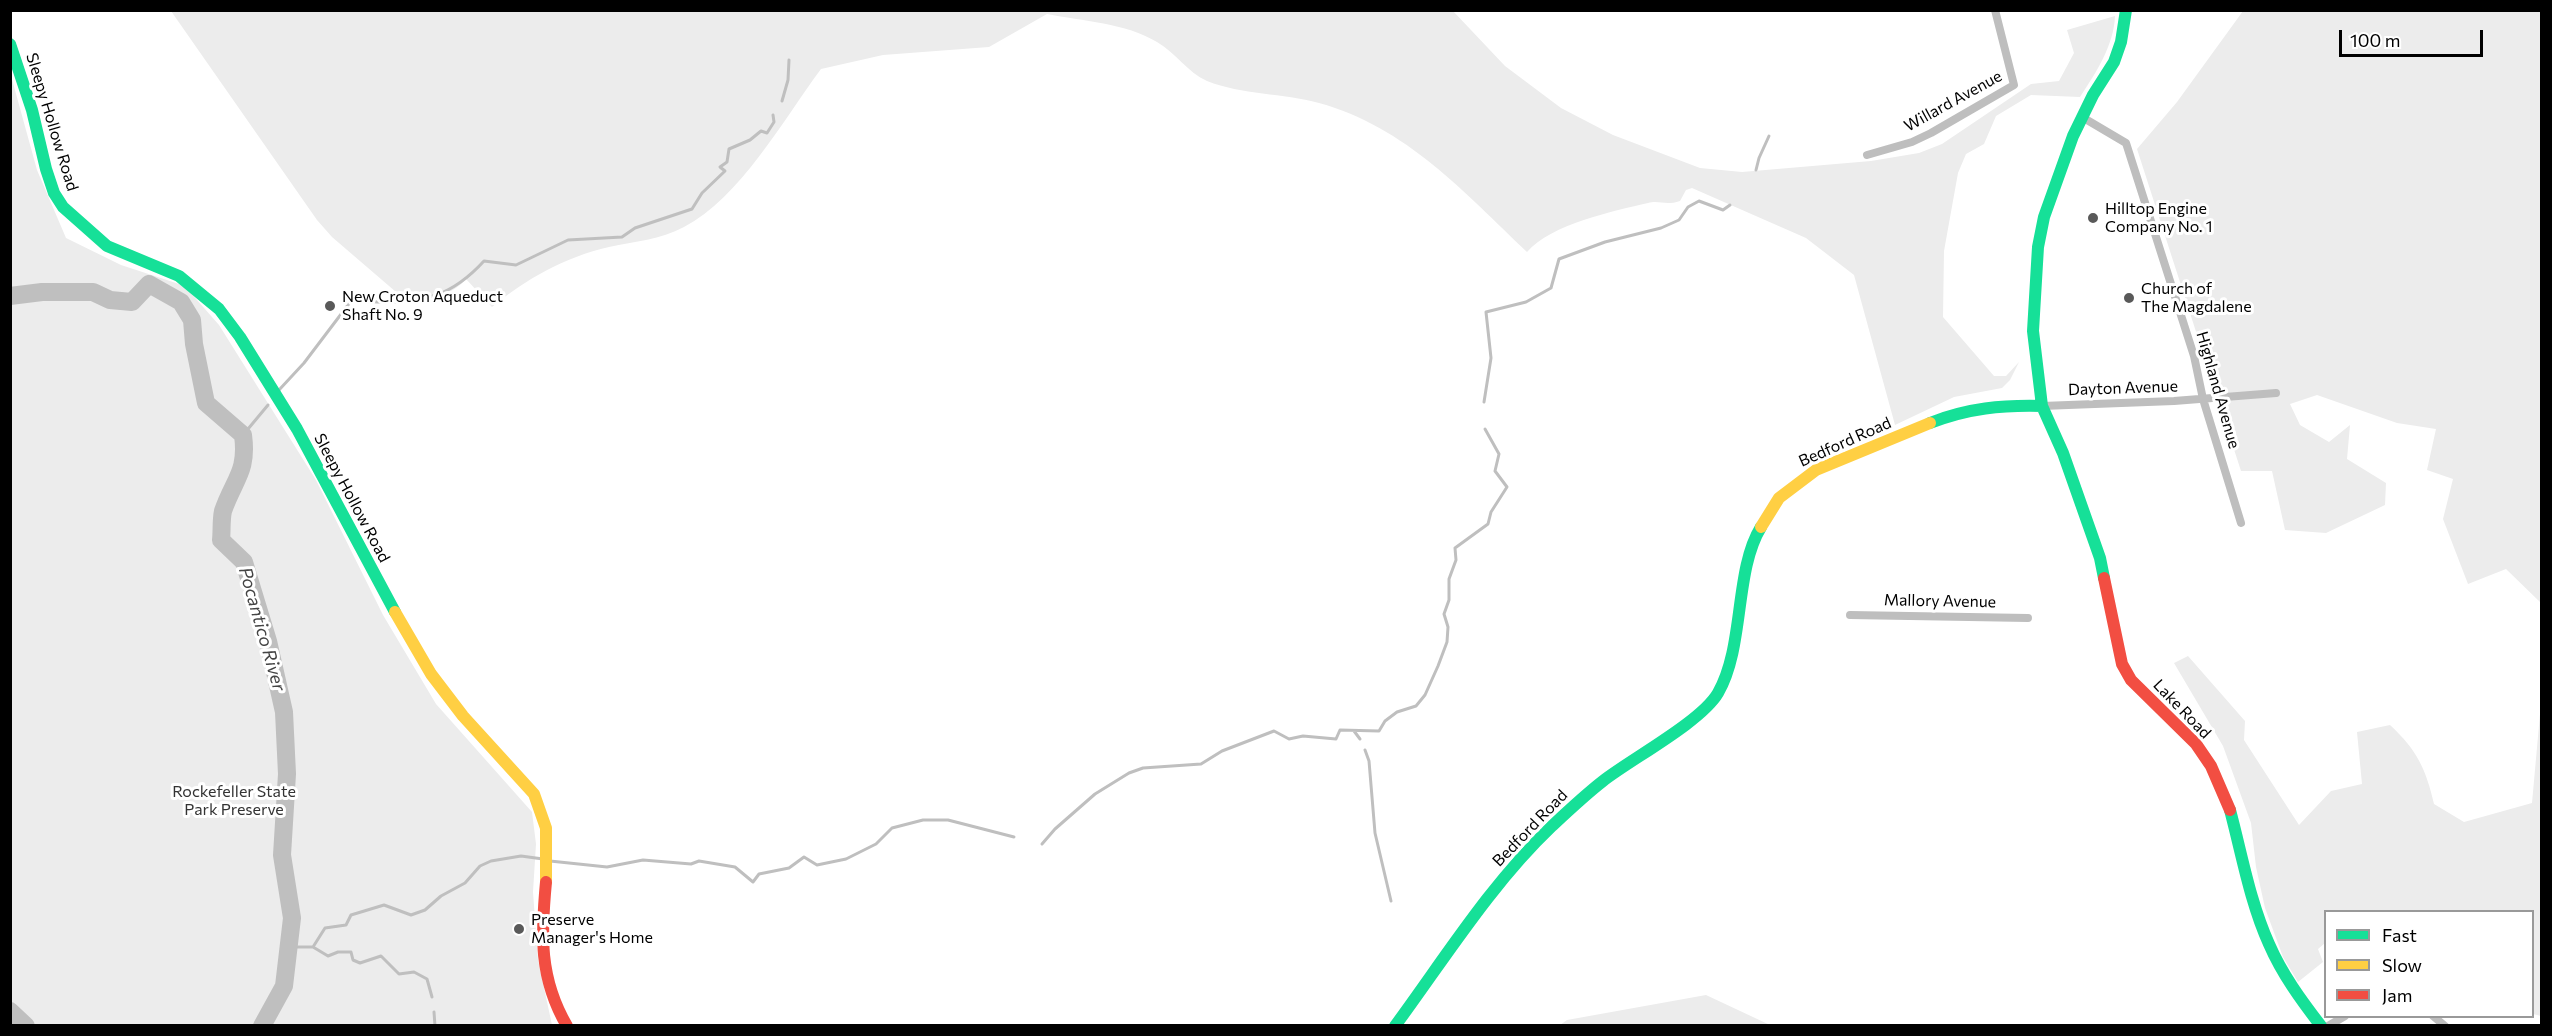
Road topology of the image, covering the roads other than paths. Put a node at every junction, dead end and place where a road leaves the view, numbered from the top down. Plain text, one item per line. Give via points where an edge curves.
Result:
1 (1995, 10) edge
2 (2126, 10) edge
3 (10, 44) edge
4 (2082, 117) junction
5 (1867, 155) dead end
6 (2276, 393) dead end
7 (2203, 399) junction
8 (2042, 406) junction
9 (2241, 523) dead end
10 (1850, 615) dead end
11 (2028, 618) dead end
12 (2343, 1018) edge
13 (567, 1026) edge
14 (1395, 1026) edge
15 (2321, 1026) edge
16 (2328, 1026) edge

1 - 5 street, Willard Avenue via 2014,85 1931,133
2 - 4 street via 2114,62
3 - 13 street, Sleepy Hollow Road via 46,169 63,207 107,246 179,276 219,309 297,429 431,674 538,800 547,824 543,961 552,1000
4 - 7 street, Highland Avenue via 2126,142 2194,356
4 - 8 street via 2051,191 2038,247 2033,331
6 - 7 street, Dayton Avenue
7 - 8 street, Dayton Avenue
7 - 9 street, Highland Avenue
8 - 14 street, Bedford Road via 1998,405 1955,413 1816,470 1791,487 1768,514 1751,551 1729,667 1717,694 1689,722 1603,781 1551,826 1504,878
8 - 15 street, Lake Road via 2100,558 2122,664 2131,680 2196,744 2211,766 2230,810 2269,944 2292,988
10 - 11 street, Mallory Avenue
12 - 16 street

